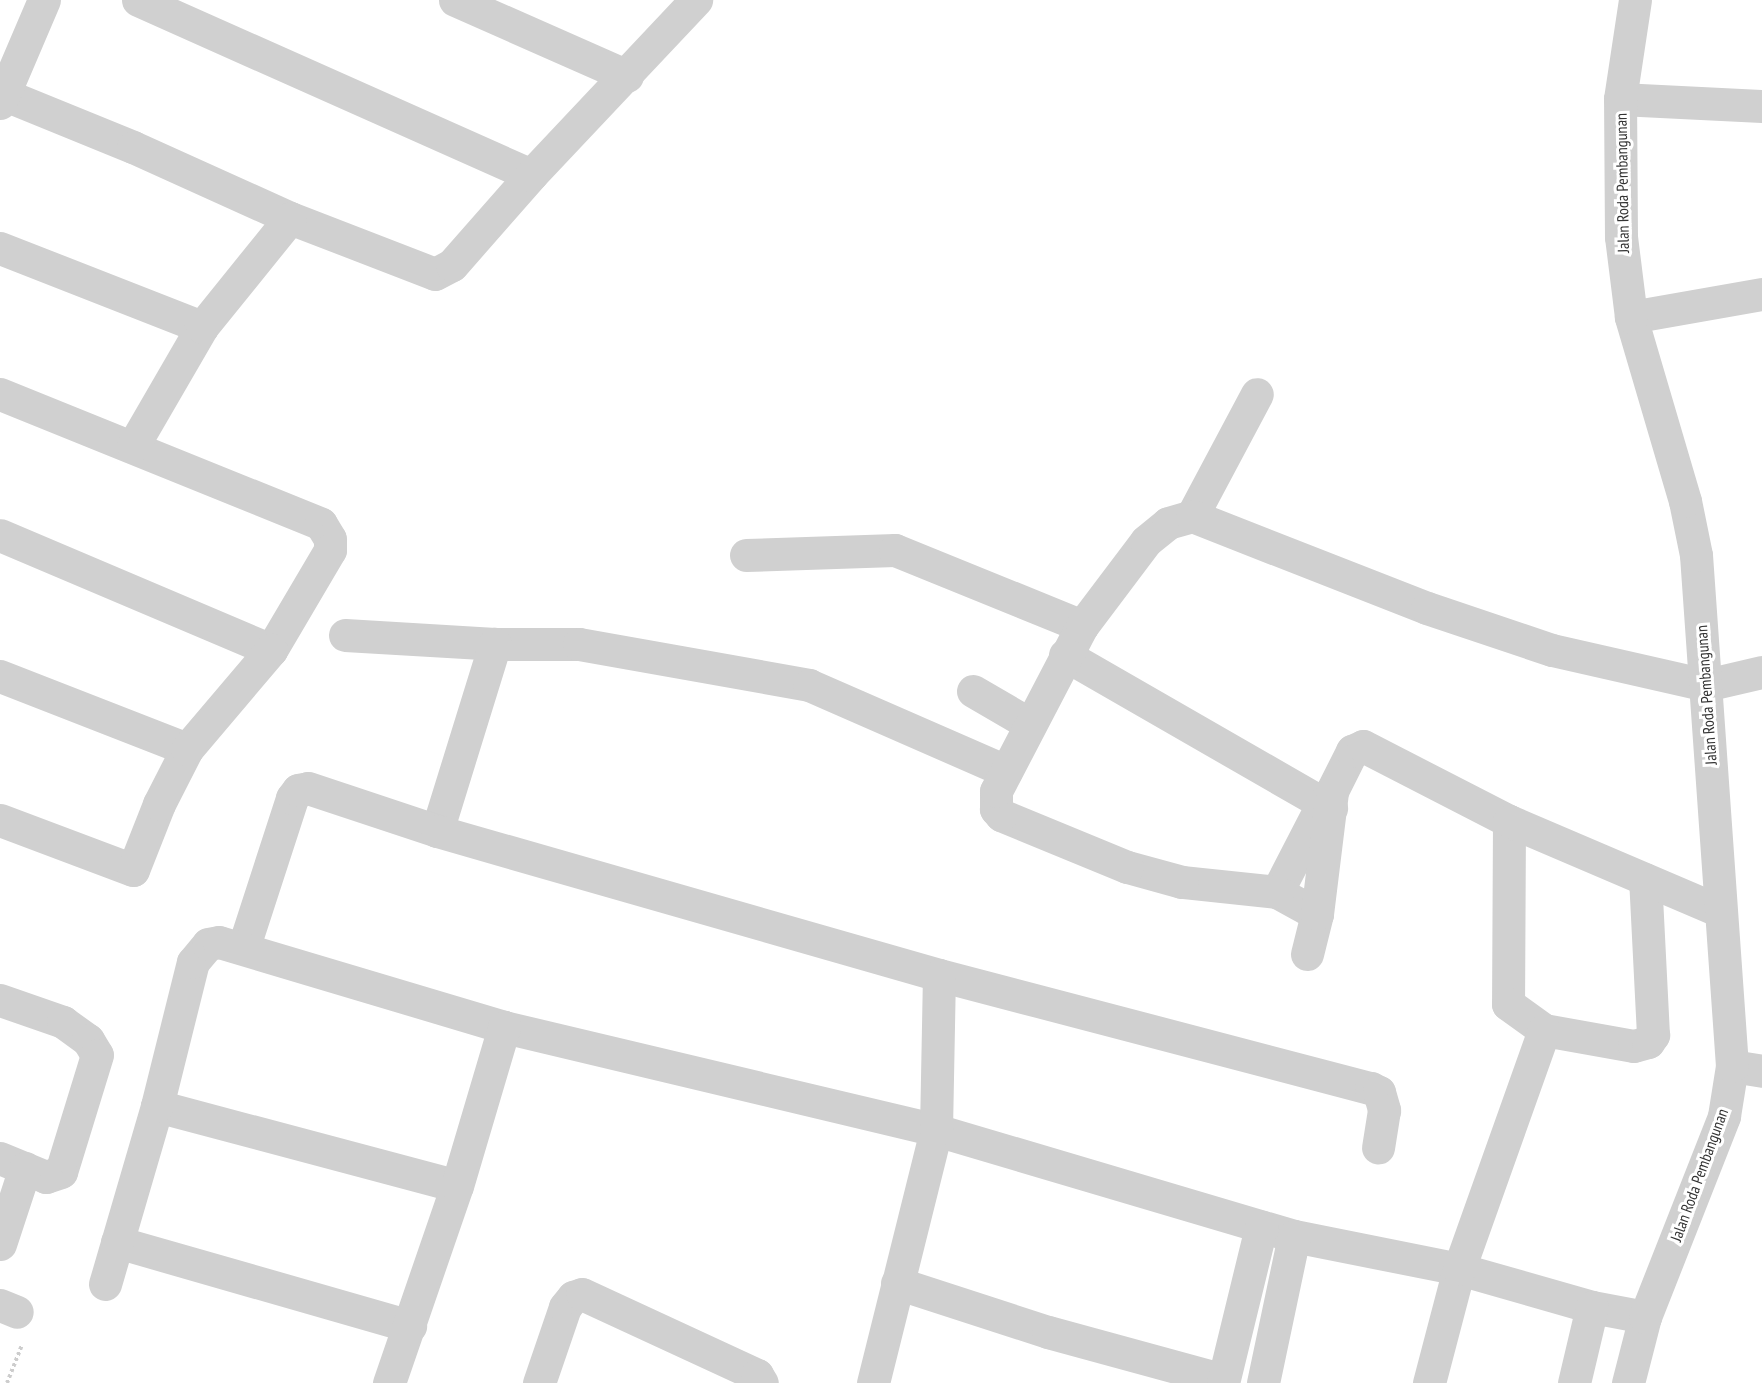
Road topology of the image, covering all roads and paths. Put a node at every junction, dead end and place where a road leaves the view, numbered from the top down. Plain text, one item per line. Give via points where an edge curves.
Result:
1 (44, 0) edge
2 (138, 0) edge
3 (455, 0) edge
4 (696, 0) edge
5 (1635, 0) edge
6 (188, 9) edge
7 (627, 76) junction
8 (2, 99) edge
9 (1620, 99) junction
10 (1762, 106) edge
11 (531, 175) junction
12 (290, 218) junction
13 (0, 248) edge
14 (1762, 294) edge
15 (1631, 317) junction
16 (202, 327) junction
17 (0, 394) edge
18 (1257, 394) dead end
19 (133, 446) junction
20 (1192, 516) junction
21 (0, 535) edge
22 (746, 555) dead end
23 (1082, 626) junction
24 (345, 635) dead end
25 (495, 644) junction
26 (271, 651) junction
27 (1065, 656) junction
28 (1762, 672) edge
29 (0, 676) edge
30 (1706, 685) junction
31 (973, 691) dead end
32 (1028, 723) junction
33 (187, 749) junction
34 (1006, 771) junction
35 (1328, 801) junction
36 (0, 820) edge
37 (1509, 821) junction
38 (437, 831) junction
39 (1645, 879) junction
40 (1277, 892) junction
41 (1720, 911) junction
42 (1317, 914) junction
43 (244, 946) junction
44 (1307, 954) dead end
45 (939, 975) junction
46 (0, 1000) edge
47 (504, 1027) junction
48 (1544, 1030) junction
49 (1747, 1068) edge
50 (157, 1106) junction
51 (936, 1130) junction
52 (1378, 1148) dead end
53 (12, 1163) edge
54 (457, 1186) junction
55 (1261, 1227) junction
56 (1294, 1236) junction
57 (117, 1242) junction
58 (0, 1244) edge
59 (1459, 1269) junction
60 (897, 1283) junction
61 (105, 1284) dead end
62 (1592, 1307) junction
63 (1645, 1317) junction
64 (410, 1326) junction
65 (1223, 1382) edge
66 (389, 1383) edge
67 (538, 1383) edge
68 (762, 1383) edge
69 (873, 1383) edge
70 (1263, 1383) edge
71 (1429, 1383) edge
72 (1574, 1383) edge
73 (1628, 1383) edge

1 - 8 street
2 - 6 street
3 - 7 street
4 - 7 street
5 - 9 street, Jalan Roda Pembangunan
6 - 11 street
7 - 11 street
8 - 12 street via 133,147
9 - 10 street
9 - 15 street, Jalan Roda Pembangunan via 1621,237
11 - 12 street via 452,264 435,274
12 - 16 street
13 - 16 street
14 - 15 street
15 - 30 street, Jalan Roda Pembangunan via 1685,501 1696,555
16 - 19 street
17 - 19 street
18 - 20 street
19 - 26 street via 321,524 326,531 330,550
20 - 23 street via 1168,523 1146,541
20 - 30 street via 1427,608 1552,651
21 - 26 street
22 - 23 street via 895,550
23 - 27 street
24 - 25 street
25 - 34 street via 579,644 809,685
25 - 38 street
26 - 33 street
27 - 32 street
27 - 35 street
28 - 30 street
29 - 33 street
30 - 41 street, Jalan Roda Pembangunan
31 - 32 street
32 - 34 street
33 - 36 street via 159,804 133,870
34 - 40 street via 994,802 1001,814 1128,867 1182,882
35 - 37 street via 1352,751 1370,747
35 - 40 street
35 - 42 street
37 - 39 street
37 - 48 street via 1508,1004
38 - 43 street via 323,791 298,790 291,798
38 - 45 street
39 - 41 street
39 - 48 street via 1653,1035 1648,1042 1634,1046
40 - 42 street
41 - 49 street, Jalan Roda Pembangunan
42 - 44 street
43 - 47 street
43 - 50 street via 208,944 194,962
45 - 51 street
45 - 52 street via 1371,1088 1379,1092 1384,1110
46 - 53 street via 63,1022 88,1040 97,1055 61,1172 46,1177
47 - 51 street
47 - 54 street
48 - 59 street
49 - 63 street, Jalan Roda Pembangunan via 1724,1116
50 - 54 street
50 - 57 street
51 - 55 street
51 - 60 street
53 - 58 street
54 - 64 street
55 - 56 street
55 - 65 street
56 - 59 street
56 - 70 street
57 - 61 street
57 - 64 street
59 - 62 street
59 - 71 street
60 - 65 street via 1048,1332
60 - 69 street
62 - 63 street
62 - 72 street
63 - 73 street, Jalan Roda Pembangunan
64 - 66 street
67 - 68 street via 565,1307 573,1297 582,1294 757,1375

